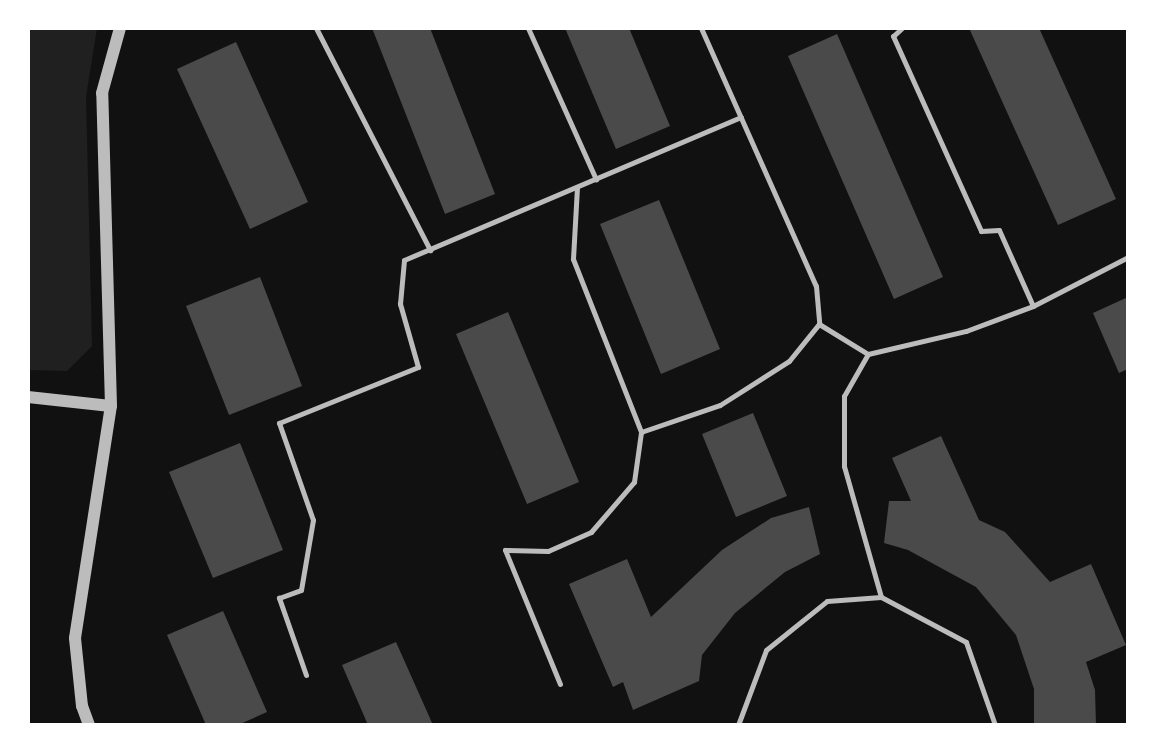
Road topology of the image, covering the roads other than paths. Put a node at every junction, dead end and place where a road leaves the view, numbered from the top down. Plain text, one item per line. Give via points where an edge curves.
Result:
1 (120, 28) edge
2 (316, 28) edge
3 (528, 28) edge
4 (701, 28) edge
5 (902, 28) edge
6 (741, 117) junction
7 (596, 179) junction
8 (577, 187) junction
9 (430, 250) junction
10 (1128, 257) edge
11 (1033, 306) junction
12 (819, 324) junction
13 (868, 354) junction
14 (28, 397) edge
15 (111, 407) junction
16 (641, 432) junction
17 (881, 597) junction
18 (306, 675) dead end
19 (560, 684) dead end
20 (89, 725) edge
21 (738, 725) edge
22 (995, 725) edge

1 - 15 street via 102,93
2 - 9 lane
3 - 7 lane
4 - 6 lane
5 - 11 lane via 892,36 981,231 999,230
6 - 7 lane
6 - 12 lane via 816,286
7 - 8 lane
8 - 9 lane
8 - 16 lane via 573,259
9 - 18 lane via 404,260 400,304 418,367 279,423 313,520 301,590 279,598
10 - 11 lane
11 - 13 lane via 966,331
12 - 13 lane
12 - 16 lane via 789,361 720,404
13 - 17 lane via 844,396 844,467
14 - 15 street
15 - 20 street via 75,638 82,706
16 - 19 lane via 634,482 591,532 548,551 505,550
17 - 21 lane via 827,601 766,650
17 - 22 lane via 967,642

